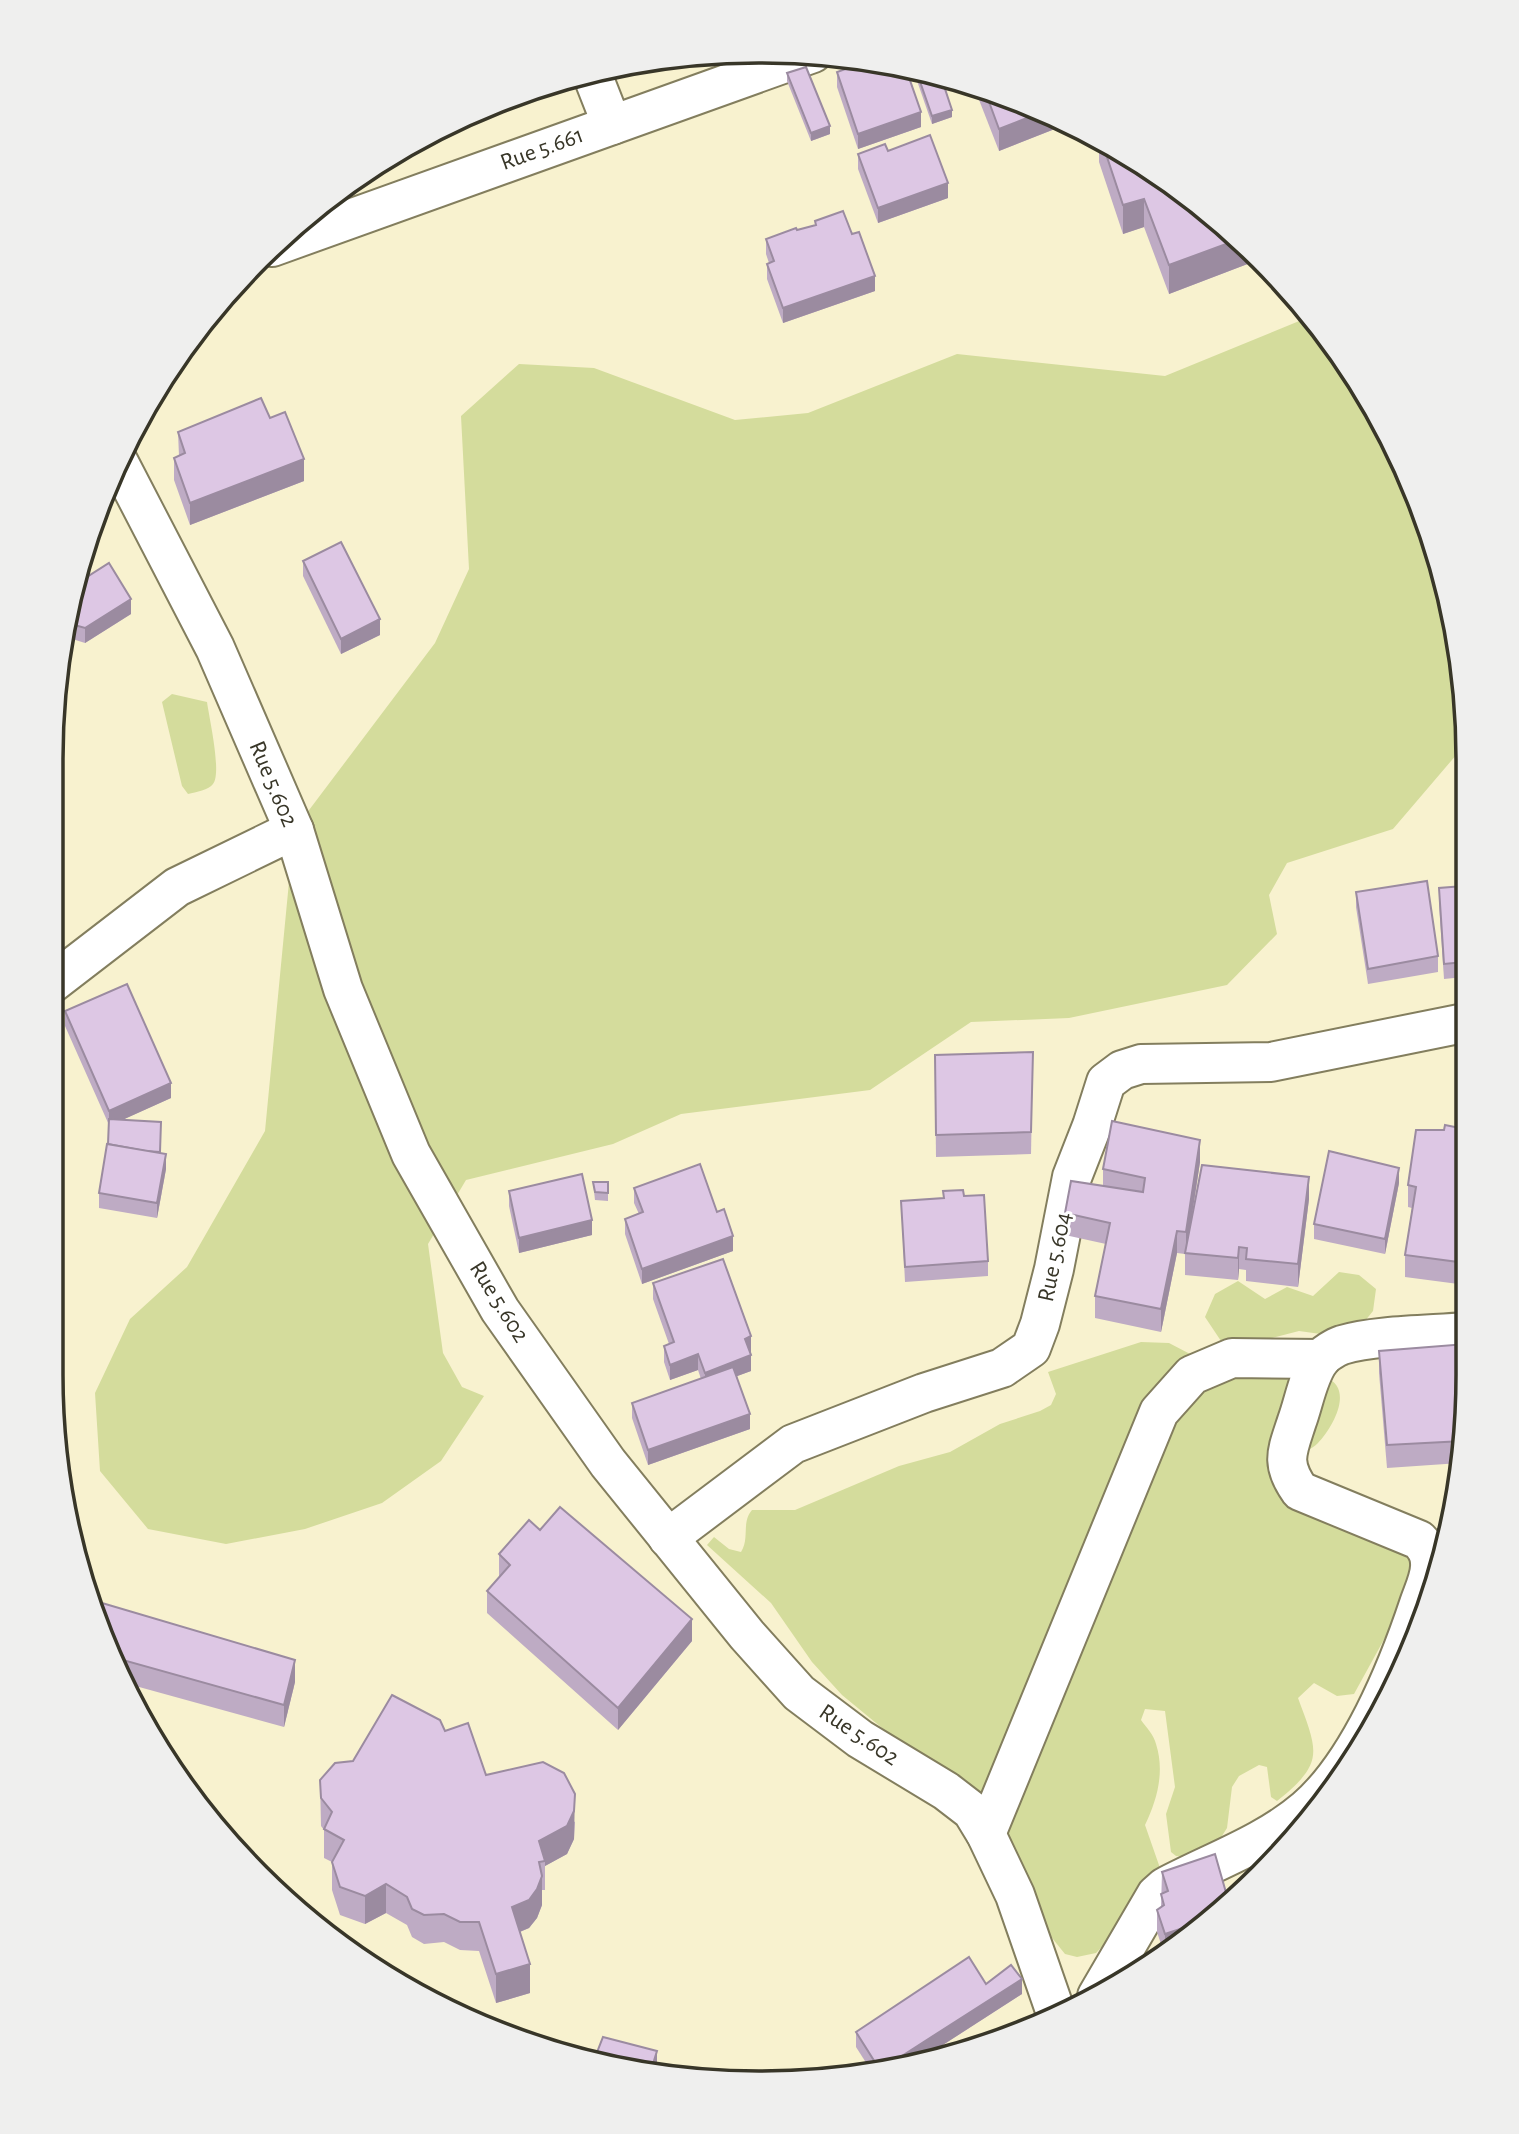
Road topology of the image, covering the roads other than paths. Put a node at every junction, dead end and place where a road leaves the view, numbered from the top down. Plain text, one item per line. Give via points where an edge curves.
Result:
1 (784, 64) edge
2 (596, 83) edge
3 (612, 125) junction
4 (298, 238) edge
5 (125, 474) edge
6 (293, 830) junction
7 (63, 975) edge
8 (1456, 1025) edge
9 (1456, 1333) edge
10 (1321, 1359) junction
11 (668, 1538) junction
12 (1430, 1563) edge
13 (1301, 1812) edge
14 (986, 1834) junction
15 (1107, 1978) edge
16 (1053, 2006) edge

1 - 3 street, Rue 5.661
2 - 3 street
3 - 4 street, Rue 5.661
5 - 6 street, Rue 5.602 via 215,649
6 - 7 street via 177,887
6 - 11 street, Rue 5.602 via 343,989 411,1154 500,1310 608,1463
8 - 11 street, Rue 5.604 via 1271,1062 1141,1064 1122,1070 1106,1082 1072,1177 1054,1269 1031,1348 1002,1368 793,1444
9 - 10 street via 1340,1345
10 - 12 street via 1290,1444 1286,1466 1290,1476 1300,1491 1419,1540 1427,1548
10 - 14 street via 1232,1358 1192,1375 1160,1412
11 - 14 street, Rue 5.602 via 799,1693 860,1739 946,1791 972,1811
13 - 15 street via 1260,1840 1165,1886
14 - 16 street, Rue 5.602 via 1015,1895

